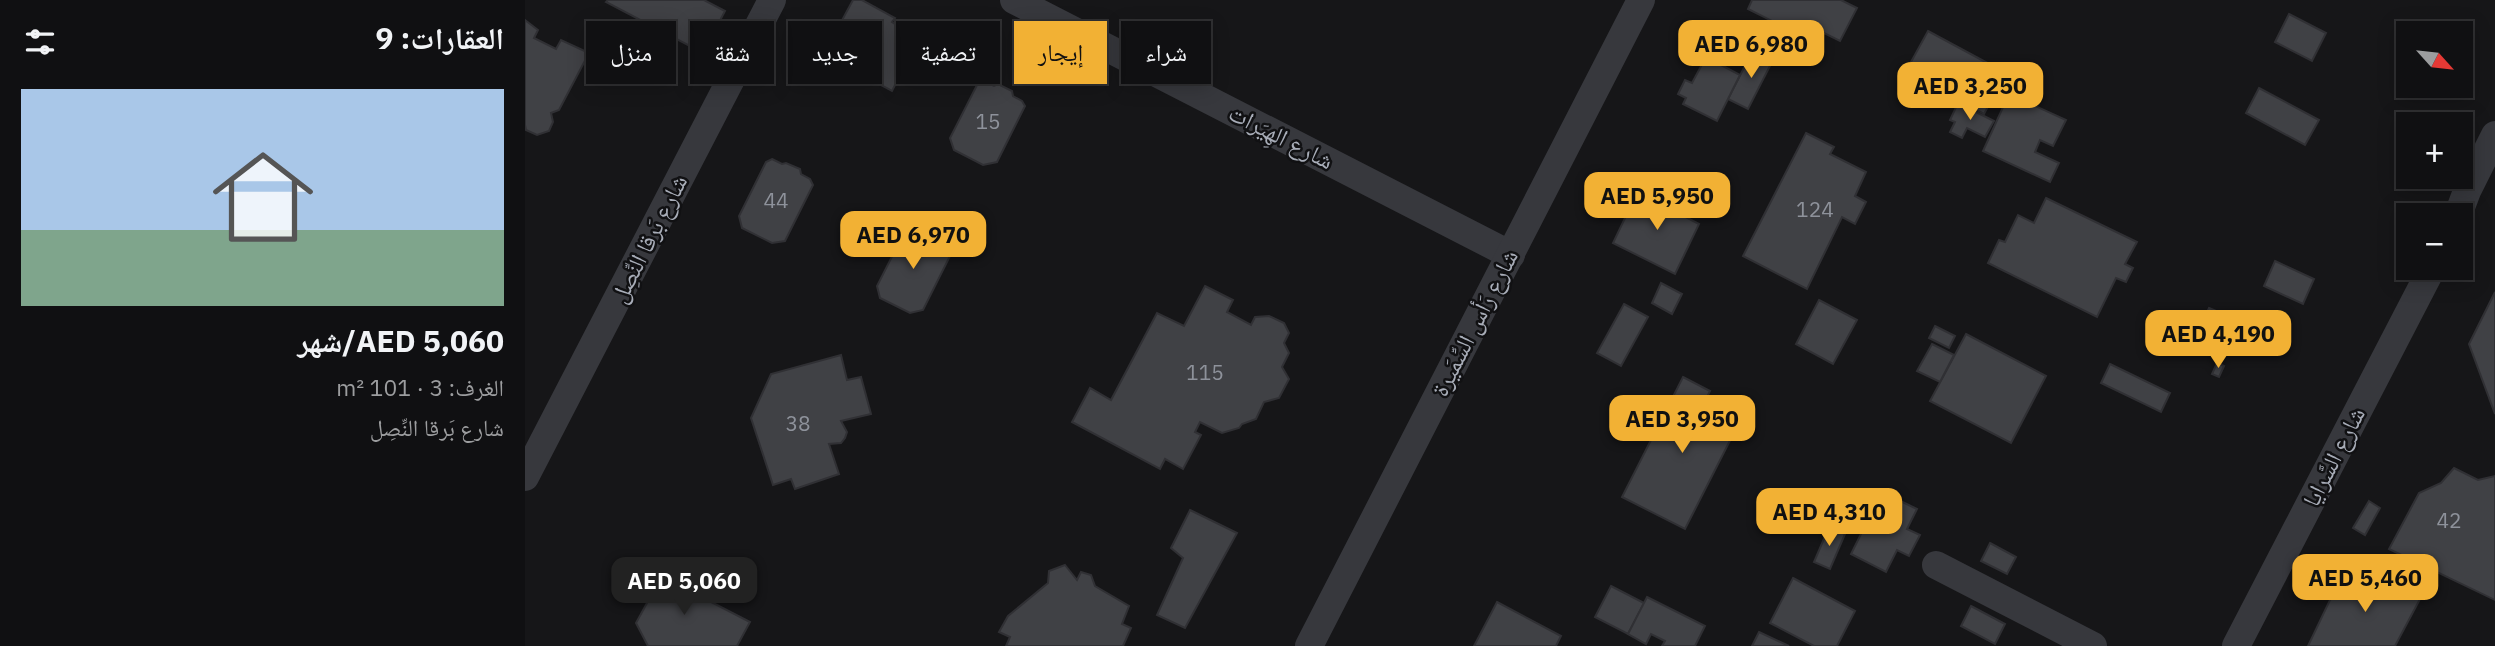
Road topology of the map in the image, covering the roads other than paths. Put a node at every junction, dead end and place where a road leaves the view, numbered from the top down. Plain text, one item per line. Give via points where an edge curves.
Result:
1 (772, 0) edge
2 (1014, 0) edge
3 (1641, 0) edge
4 (2495, 135) edge
5 (2462, 203) edge
6 (1511, 255) junction
7 (2426, 280) edge
8 (525, 477) edge
9 (1937, 565) dead end
10 (1309, 646) edge
11 (2093, 646) edge
12 (2236, 646) edge

1 - 8 street, شارع بَرقا النِّصِل
2 - 6 street, شارع الهِيَرات
3 - 6 street, شارع رَأس السِّمَيرة
4 - 5 street
6 - 10 street, شارع رَأس السِّمَيرة
7 - 12 street, شارع السَّرايا
9 - 11 street

